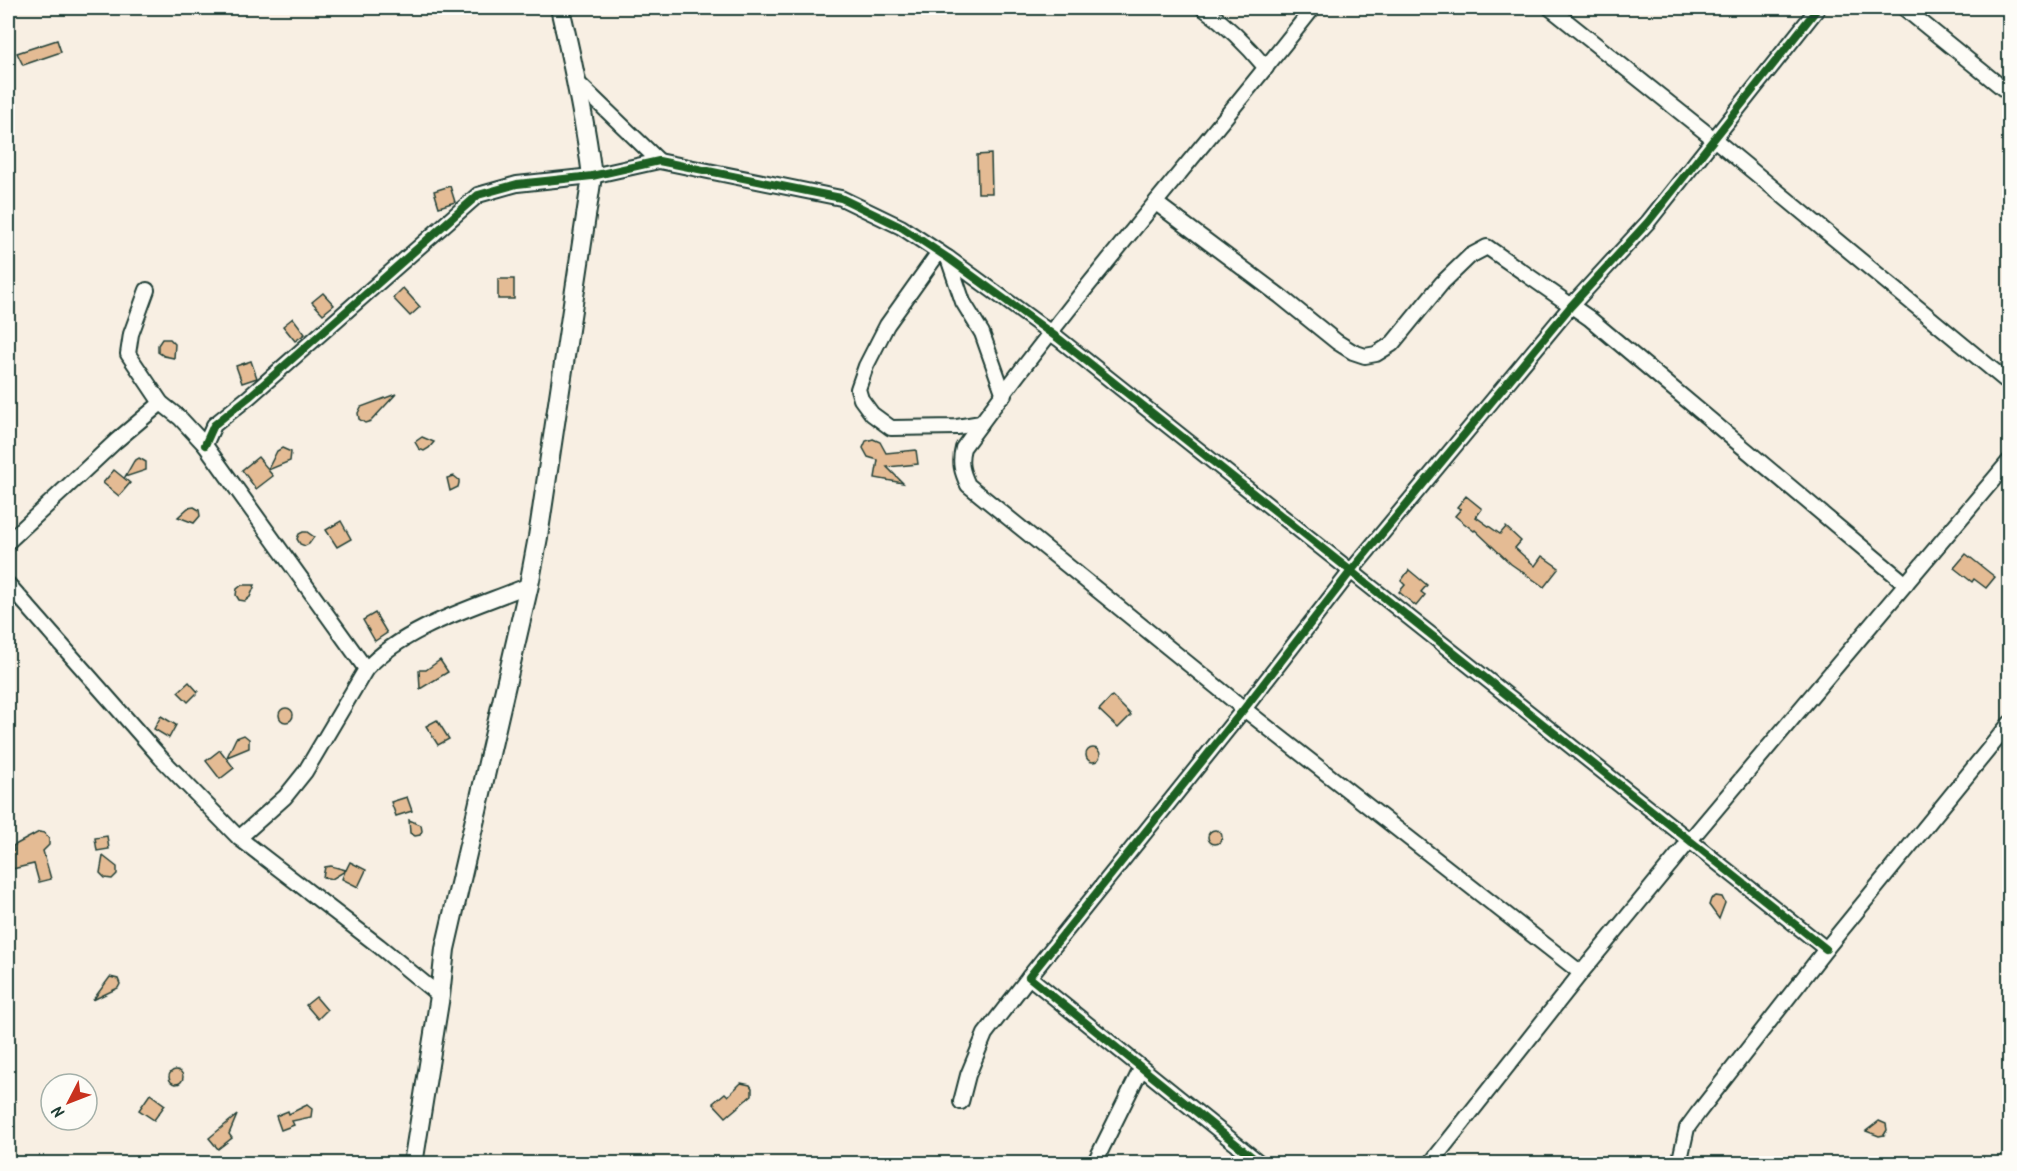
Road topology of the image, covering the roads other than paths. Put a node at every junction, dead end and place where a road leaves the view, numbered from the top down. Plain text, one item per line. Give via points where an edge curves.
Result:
1 (560, 8) edge
2 (1203, 8) edge
3 (1313, 8) edge
4 (1550, 8) edge
5 (1818, 8) edge
6 (1904, 8) edge
7 (1266, 68) junction
8 (578, 83) junction
9 (2010, 94) edge
10 (1714, 139) junction
11 (659, 161) junction
12 (592, 176) junction
13 (1156, 203) junction
14 (944, 255) junction
15 (147, 290) dead end
16 (1571, 306) junction
17 (1050, 332) junction
18 (2010, 384) edge
19 (1004, 395) junction
20 (161, 403) junction
21 (981, 423) junction
22 (187, 425) junction
23 (214, 425) junction
24 (205, 445) junction
25 (2010, 460) edge
26 (8, 542) edge
27 (1352, 571) junction
28 (8, 584) edge
29 (1906, 584) junction
30 (529, 585) junction
31 (366, 669) junction
32 (1244, 709) junction
33 (2010, 723) edge
34 (239, 838) junction
35 (1691, 839) junction
36 (1826, 949) junction
37 (1581, 973) junction
38 (1029, 977) junction
39 (440, 996) junction
40 (1142, 1069) junction
41 (961, 1102) dead end
42 (413, 1164) edge
43 (1094, 1164) edge
44 (1262, 1164) edge
45 (1430, 1164) edge
46 (1679, 1164) edge

1 - 8 street
2 - 7 street via 1246,44
3 - 7 street
4 - 10 street
5 - 10 street
6 - 9 street
7 - 13 street
8 - 11 street
8 - 12 street
10 - 16 street via 1648,222
10 - 18 street
11 - 12 street
11 - 14 street via 841,198 901,226
12 - 23 street via 516,184 478,195
12 - 30 street
13 - 16 street via 1337,342 1365,356 1392,344 1470,255 1487,247
13 - 17 street
14 - 17 street
14 - 19 street via 963,302 982,333
14 - 21 street via 887,325 858,389 872,414 891,428
15 - 20 street via 128,354
16 - 27 street
16 - 29 street
17 - 19 street
17 - 27 street
19 - 21 street
20 - 22 street
20 - 26 street
21 - 32 street via 963,448 960,460 968,485
22 - 23 street
22 - 24 street
23 - 24 street
24 - 31 street
25 - 29 street
27 - 32 street
27 - 35 street
28 - 34 street via 160,758
29 - 35 street
30 - 31 street via 418,630
30 - 39 street via 445,949
31 - 34 street via 305,772
32 - 37 street
32 - 38 street
33 - 36 street
34 - 39 street
35 - 36 street
35 - 37 street
36 - 46 street via 1687,1128
37 - 45 street
38 - 40 street
38 - 41 street via 985,1034
39 - 42 street
40 - 43 street
40 - 44 street

